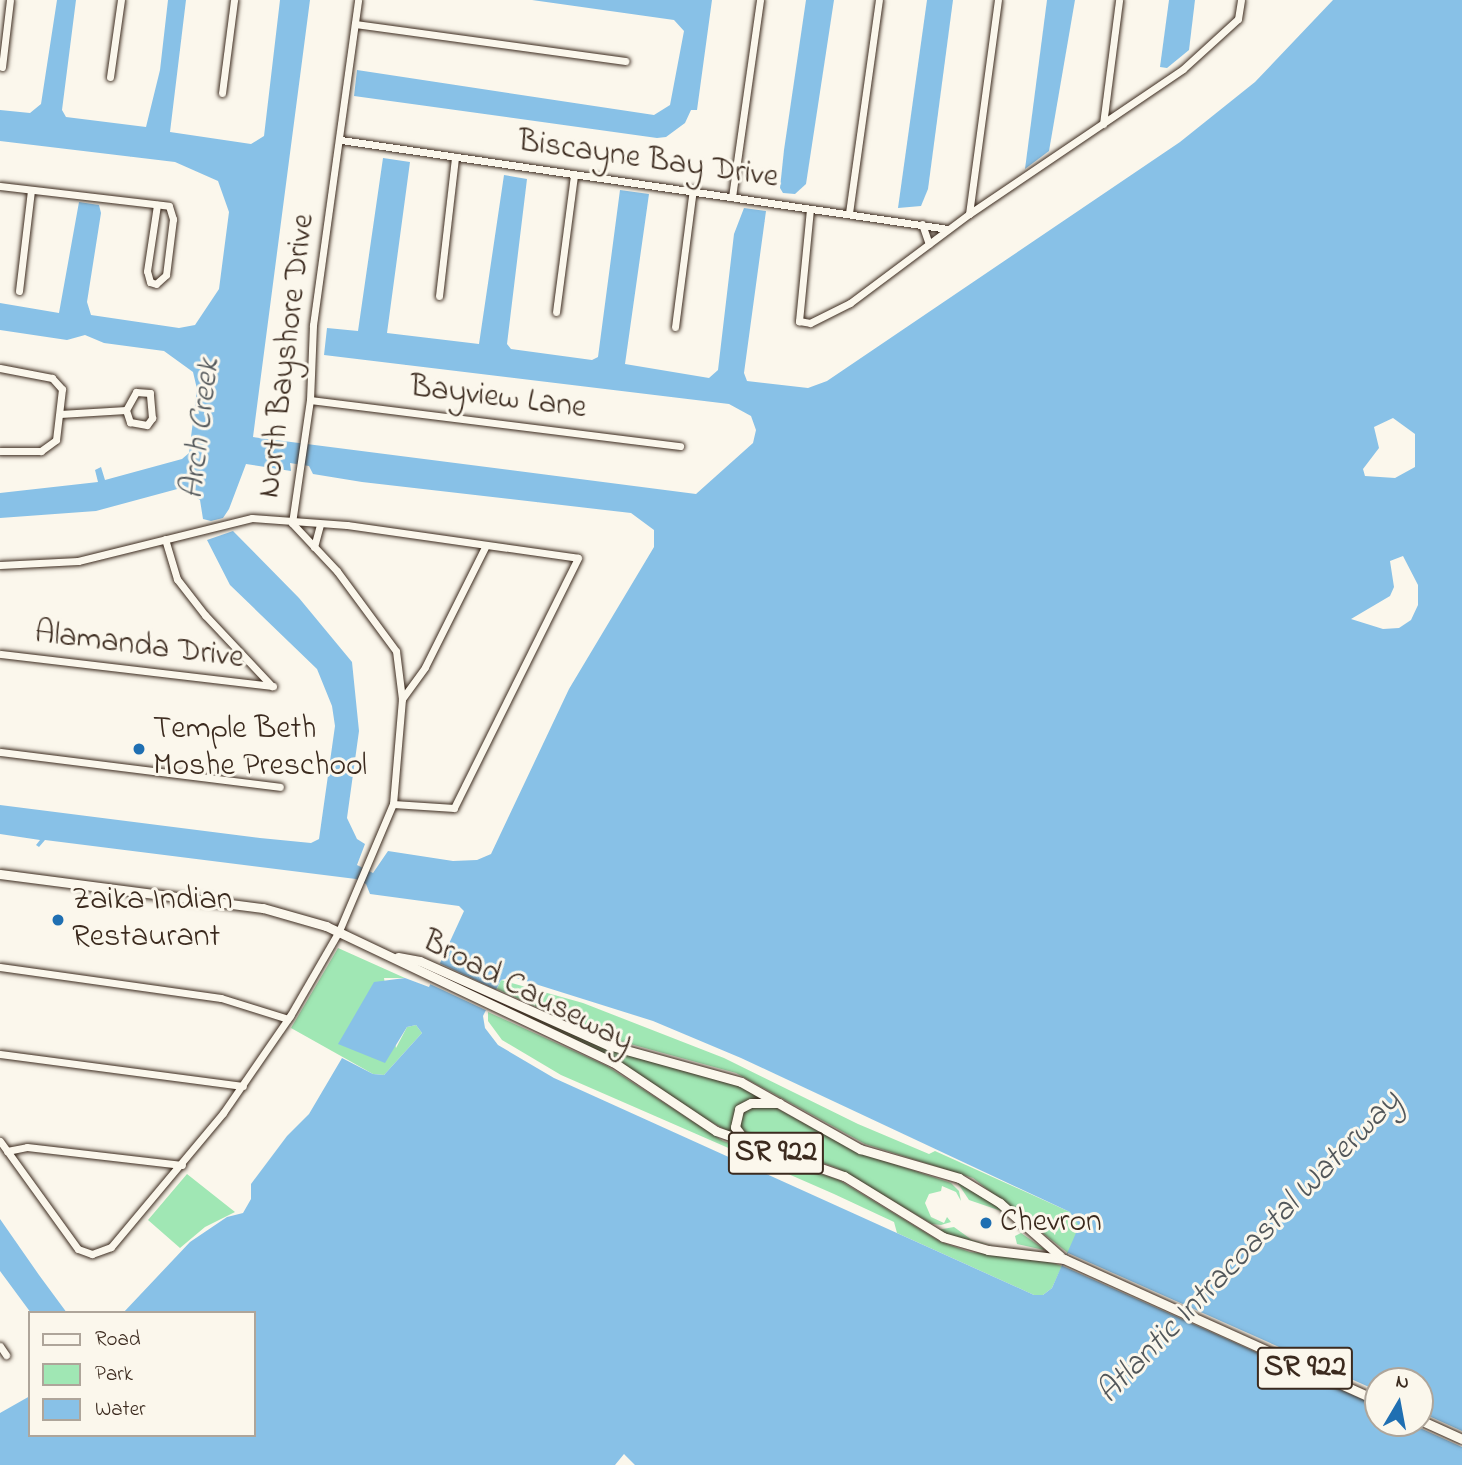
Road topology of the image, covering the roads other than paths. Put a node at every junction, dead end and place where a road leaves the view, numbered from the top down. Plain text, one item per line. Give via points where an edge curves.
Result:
1 (10, 0) edge
2 (121, 0) edge
3 (234, 0) edge
4 (358, 0) edge
5 (760, 0) edge
6 (880, 0) edge
7 (998, 0) edge
8 (1119, 0) edge
9 (1241, 0) edge
10 (355, 24) junction
11 (625, 61) dead end
12 (2, 67) edge
13 (110, 77) dead end
14 (222, 93) dead end
15 (1102, 124) junction
16 (341, 140) junction
17 (455, 157) junction
18 (574, 176) junction
19 (0, 186) edge
20 (693, 190) junction
21 (31, 191) junction
22 (732, 197) junction
23 (157, 205) junction
24 (810, 209) junction
25 (849, 213) junction
26 (969, 214) junction
27 (922, 224) junction
28 (948, 229) junction
29 (929, 244) junction
30 (19, 291) dead end
31 (439, 296) dead end
32 (556, 312) dead end
33 (675, 327) dead end
34 (0, 368) edge
35 (310, 400) junction
36 (126, 410) junction
37 (60, 414) junction
38 (680, 446) dead end
39 (0, 451) edge
40 (292, 523) junction
41 (320, 524) junction
42 (166, 540) junction
43 (314, 547) junction
44 (485, 547) junction
45 (0, 565) edge
46 (0, 654) edge
47 (402, 699) junction
48 (0, 752) edge
49 (280, 787) dead end
50 (393, 804) junction
51 (0, 874) edge
52 (339, 931) junction
53 (398, 957) junction
54 (0, 967) edge
55 (288, 1019) junction
56 (0, 1054) edge
57 (243, 1086) junction
58 (784, 1104) junction
59 (0, 1141) edge
60 (748, 1144) junction
61 (7, 1151) junction
62 (182, 1165) junction
63 (1064, 1259) junction
64 (0, 1346) edge
65 (6, 1354) dead end
66 (1364, 1395) edge
67 (1434, 1426) edge
68 (1462, 1439) edge

1 - 12 street
2 - 13 street
3 - 14 street
4 - 10 street, North Bayshore Drive
5 - 22 street
6 - 25 street
7 - 26 street
8 - 15 street
9 - 15 street via 1238,19 1229,29 1182,69
10 - 11 street
10 - 16 street, North Bayshore Drive
15 - 26 street
16 - 17 street, Biscayne Bay Drive
16 - 35 street, North Bayshore Drive via 313,326
17 - 18 street, Biscayne Bay Drive
17 - 31 street
18 - 20 street, Biscayne Bay Drive
18 - 32 street
19 - 21 street
20 - 22 street, Biscayne Bay Drive
20 - 33 street
21 - 23 street
21 - 30 street
22 - 24 street, Biscayne Bay Drive
23 - 23 street via 169,206 173,219 166,275 156,284 150,282 147,271
24 - 25 street, Biscayne Bay Drive
24 - 29 street via 799,321 810,323 850,303
25 - 27 street, Biscayne Bay Drive
26 - 28 street
27 - 28 street, Biscayne Bay Drive
27 - 29 street
28 - 29 street
34 - 37 street via 52,378 62,389
35 - 38 street, Bayview Lane
35 - 40 street, North Bayshore Drive
36 - 36 street via 130,422 147,425 153,399 150,393 136,392
36 - 37 street
37 - 39 street via 56,440 41,451
40 - 41 street
40 - 42 street via 252,517
40 - 43 street, North Bayshore Drive
41 - 43 street
41 - 44 street
42 - 45 street via 78,561
42 - 46 street, Alamanda Drive via 177,579 273,686
43 - 47 street, North Bayshore Drive via 396,651
44 - 47 street via 425,667
44 - 50 street via 578,558 454,808
47 - 50 street, North Bayshore Drive
48 - 49 street
50 - 52 street, North Bayshore Drive
51 - 52 main road, SR 922 via 271,909
52 - 53 main road, SR 922
52 - 55 street, North Bayshore Drive
53 - 58 main road, Broad Causeway / SR 922 via 432,967 608,1045 716,1073
53 - 60 main road, Broad Causeway / SR 922 via 427,977 613,1062 703,1124
54 - 55 street via 221,998
55 - 57 street, North Bayshore Drive
56 - 57 street
57 - 62 street, North Bayshore Drive
58 - 60 main road via 751,1103 739,1110 736,1130
58 - 63 main road, Broad Causeway / SR 922 via 860,1149 970,1183 1009,1210
59 - 61 street
60 - 63 main road, Broad Causeway / SR 922 via 833,1171 952,1240
61 - 62 street via 27,1147
61 - 62 street, North Bayshore Drive via 78,1249 92,1254 111,1247
63 - 66 main road, Broad Causeway / SR 922
64 - 65 street
67 - 68 main road

